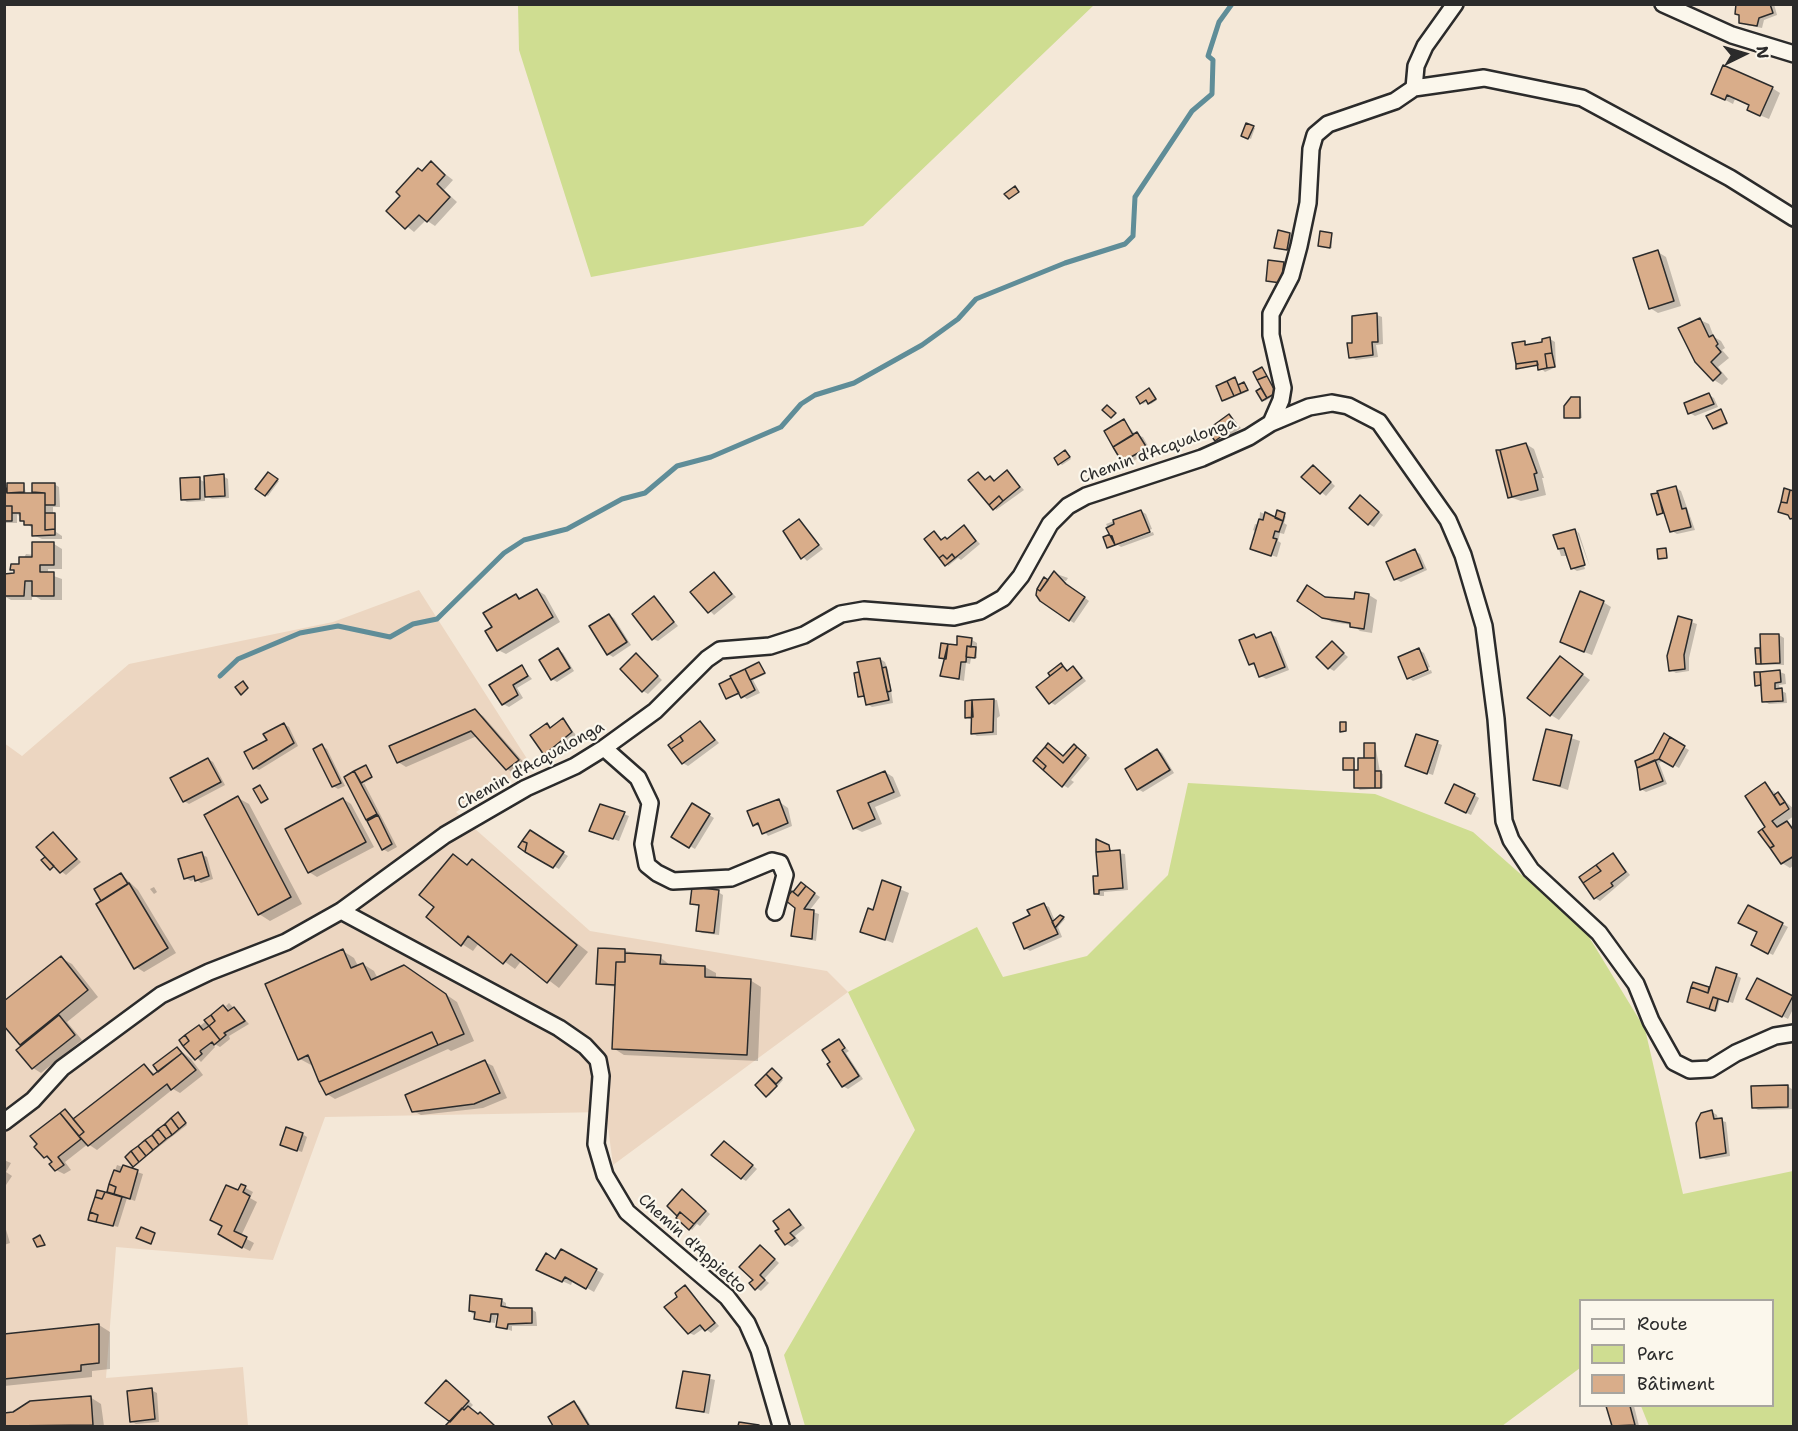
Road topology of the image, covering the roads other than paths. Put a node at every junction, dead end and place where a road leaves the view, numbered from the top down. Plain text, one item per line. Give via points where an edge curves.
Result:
1 (1455, 4) edge
2 (1663, 4) edge
3 (1794, 54) edge
4 (1414, 88) junction
5 (1794, 218) edge
6 (1271, 423) junction
7 (604, 748) junction
8 (341, 911) junction
9 (776, 912) dead end
10 (1794, 1033) edge
11 (4, 1122) edge
12 (781, 1426) edge

1 - 4 street via 1425,46 1416,66
2 - 3 street via 1732,35
4 - 5 street via 1484,78 1582,98 1730,178
4 - 6 street via 1395,101 1328,124 1315,135 1299,246 1290,276 1271,314 1271,335 1282,388
6 - 7 street, Chemin d'Acqualonga via 1202,458 1086,496 1068,506 1050,524 1009,591 980,611 954,617 864,610 842,614 804,635 770,646 720,650 656,711
6 - 10 street, Chemin d'Acqualonga via 1309,407 1332,403 1348,406 1379,422 1448,520 1484,626 1501,800 1511,840 1531,870 1599,933 1635,984 1674,1062 1690,1070 1710,1070 1736,1053 1775,1036
7 - 8 street, Chemin d'Acqualonga via 445,835
7 - 9 street via 638,778 650,803 643,844 647,865 673,881 731,878 772,861 780,863 785,875
8 - 11 street, Chemin d'Acqualonga via 286,942 161,995 62,1068 33,1100
8 - 12 street, Chemin d'Appietto via 559,1029 598,1060 601,1076 596,1144 605,1175 627,1212 727,1296 747,1323

